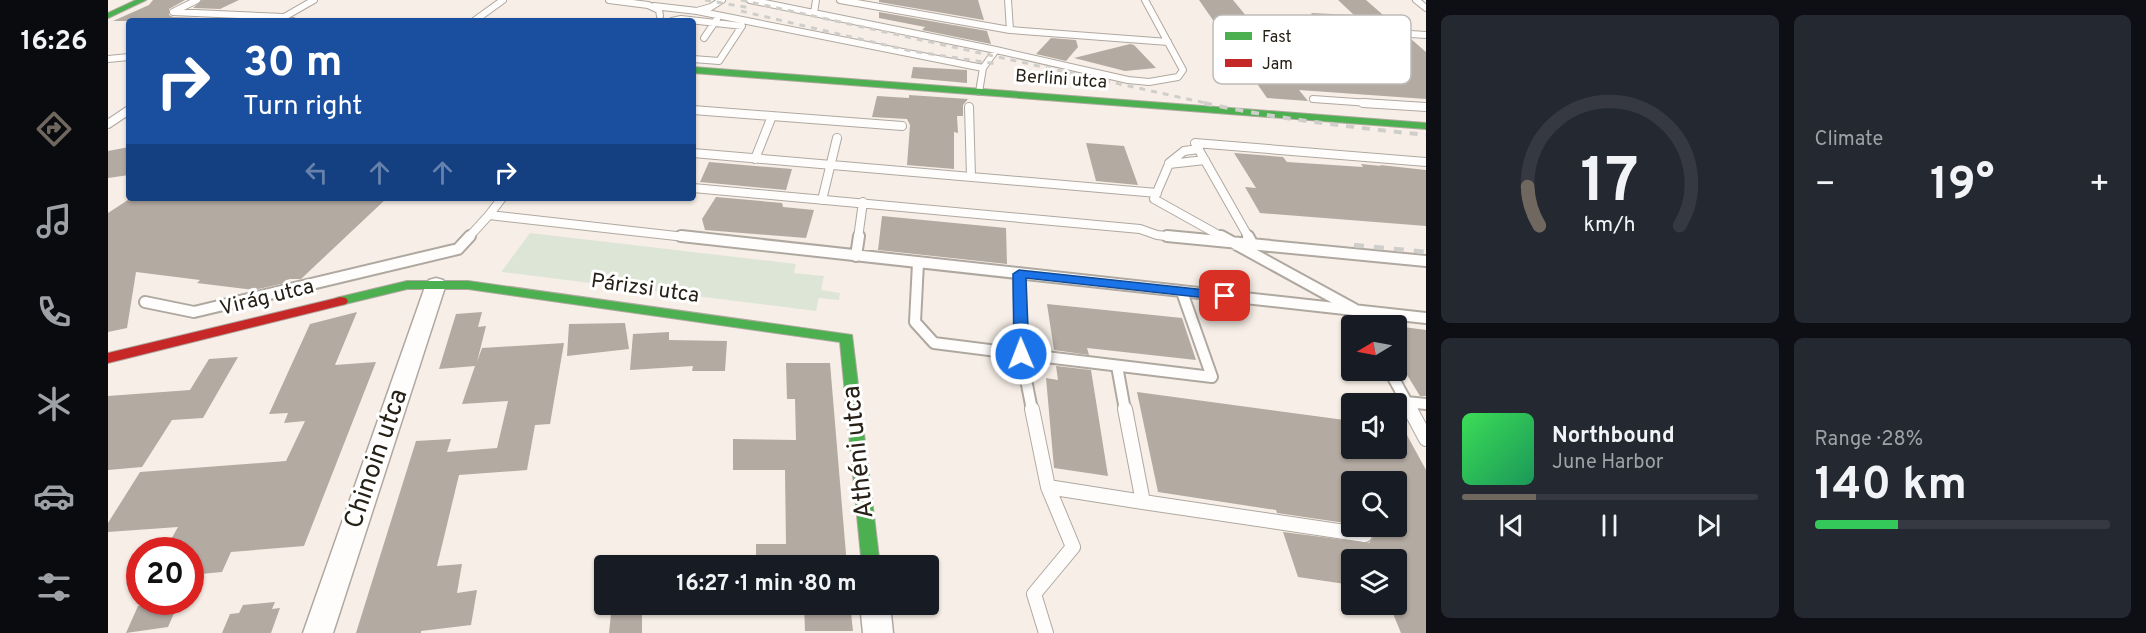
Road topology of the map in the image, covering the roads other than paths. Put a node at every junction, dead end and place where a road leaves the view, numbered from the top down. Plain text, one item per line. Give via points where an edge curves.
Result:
1 (126, 0) edge
2 (142, 0) edge
3 (197, 0) edge
4 (314, 0) edge
5 (503, 0) edge
6 (609, 0) edge
7 (722, 0) edge
8 (750, 0) edge
9 (816, 0) edge
10 (840, 0) edge
11 (1008, 0) edge
12 (1145, 0) edge
13 (1416, 0) edge
14 (648, 5) junction
15 (1425, 6) edge
16 (108, 8) edge
17 (697, 12) junction
18 (814, 13) junction
19 (108, 16) edge
20 (285, 17) joint
21 (478, 18) edge
22 (658, 18) edge
23 (664, 18) edge
24 (696, 19) edge
25 (716, 19) junction
26 (1010, 30) junction
27 (1411, 34) edge
28 (1426, 35) edge
29 (704, 38) dead end
30 (1168, 42) junction
31 (996, 50) junction
32 (126, 57) edge
33 (108, 59) edge
34 (696, 59) edge
35 (983, 68) junction
36 (696, 70) edge
37 (979, 92) junction
38 (1313, 99) dead end
39 (969, 107) dead end
40 (1426, 107) edge
41 (696, 110) edge
42 (126, 112) edge
43 (772, 116) junction
44 (108, 124) edge
45 (902, 126) dead end
46 (1426, 126) edge
47 (837, 138) dead end
48 (1199, 150) junction
49 (696, 153) edge
50 (755, 159) junction
51 (1205, 160) junction
52 (1426, 162) edge
53 (1169, 164) junction
54 (831, 165) junction
55 (971, 177) junction
56 (696, 188) edge
57 (1157, 193) junction
58 (822, 200) junction
59 (500, 201) edge
60 (862, 202) junction
61 (489, 215) junction
62 (1235, 243) junction
63 (1253, 245) junction
64 (856, 256) junction
65 (1426, 261) edge
66 (918, 263) junction
67 (1019, 274) junction
68 (436, 284) junction
69 (1182, 292) junction
70 (145, 302) dead end
71 (1354, 309) junction
72 (1357, 315) edge
73 (1426, 318) edge
74 (847, 338) joint
75 (1021, 354) junction
76 (108, 358) edge
77 (1117, 366) junction
78 (1407, 402) edge
79 (1407, 404) edge
80 (1426, 404) edge
81 (1426, 439) edge
82 (1048, 487) junction
83 (1143, 502) junction
84 (1341, 531) edge
85 (870, 555) edge
86 (876, 615) edge
87 (318, 633) edge
88 (878, 633) edge
89 (1046, 633) edge

1 - 16 street
2 - 19 street
3 - 20 lane via 173,12
4 - 20 lane
5 - 21 lane
6 - 14 lane
7 - 17 lane
8 - 18 lane
9 - 18 lane
10 - 26 lane
11 - 26 lane
12 - 30 lane
13 - 15 lane
14 - 17 lane
14 - 22 lane via 659,10
17 - 23 lane
17 - 25 lane
18 - 31 lane
24 - 25 lane
25 - 29 lane
25 - 34 lane via 742,26 719,61
25 - 35 lane
26 - 30 lane
27 - 28 lane
30 - 31 lane via 1183,70 1178,77 1149,82
31 - 35 lane
32 - 33 lane
35 - 37 lane
36 - 37 street, Berlini utca
37 - 46 street, Berlini utca
38 - 40 lane
39 - 55 lane
41 - 43 lane
42 - 44 lane
43 - 45 lane
43 - 50 lane
47 - 54 lane
48 - 51 lane
48 - 52 lane via 1195,143
48 - 53 lane via 1184,151
49 - 50 lane
50 - 54 lane
51 - 53 lane
51 - 63 lane
53 - 57 lane
54 - 55 lane
54 - 58 lane
55 - 57 lane
56 - 58 lane
57 - 62 lane via 1154,200
58 - 60 lane
59 - 61 lane
60 - 62 lane via 1140,229 1156,235
60 - 64 lane
61 - 64 lane
61 - 70 lane via 458,249 194,312
62 - 63 lane
62 - 71 lane
63 - 65 lane
64 - 66 lane
66 - 67 lane
66 - 75 lane via 915,322 934,343
67 - 69 lane
67 - 75 lane
68 - 74 street, Párizsi utca via 468,285
68 - 76 street, Virág utca via 407,285
68 - 87 street, Chinoin utca
69 - 71 lane
69 - 77 lane via 1212,377
71 - 72 lane
71 - 73 lane
74 - 85 street, Athéni utca
75 - 77 lane
75 - 82 lane
77 - 83 lane
78 - 80 lane
79 - 81 lane
82 - 83 lane
82 - 89 lane via 1073,547 1034,594
83 - 84 lane
86 - 88 street

